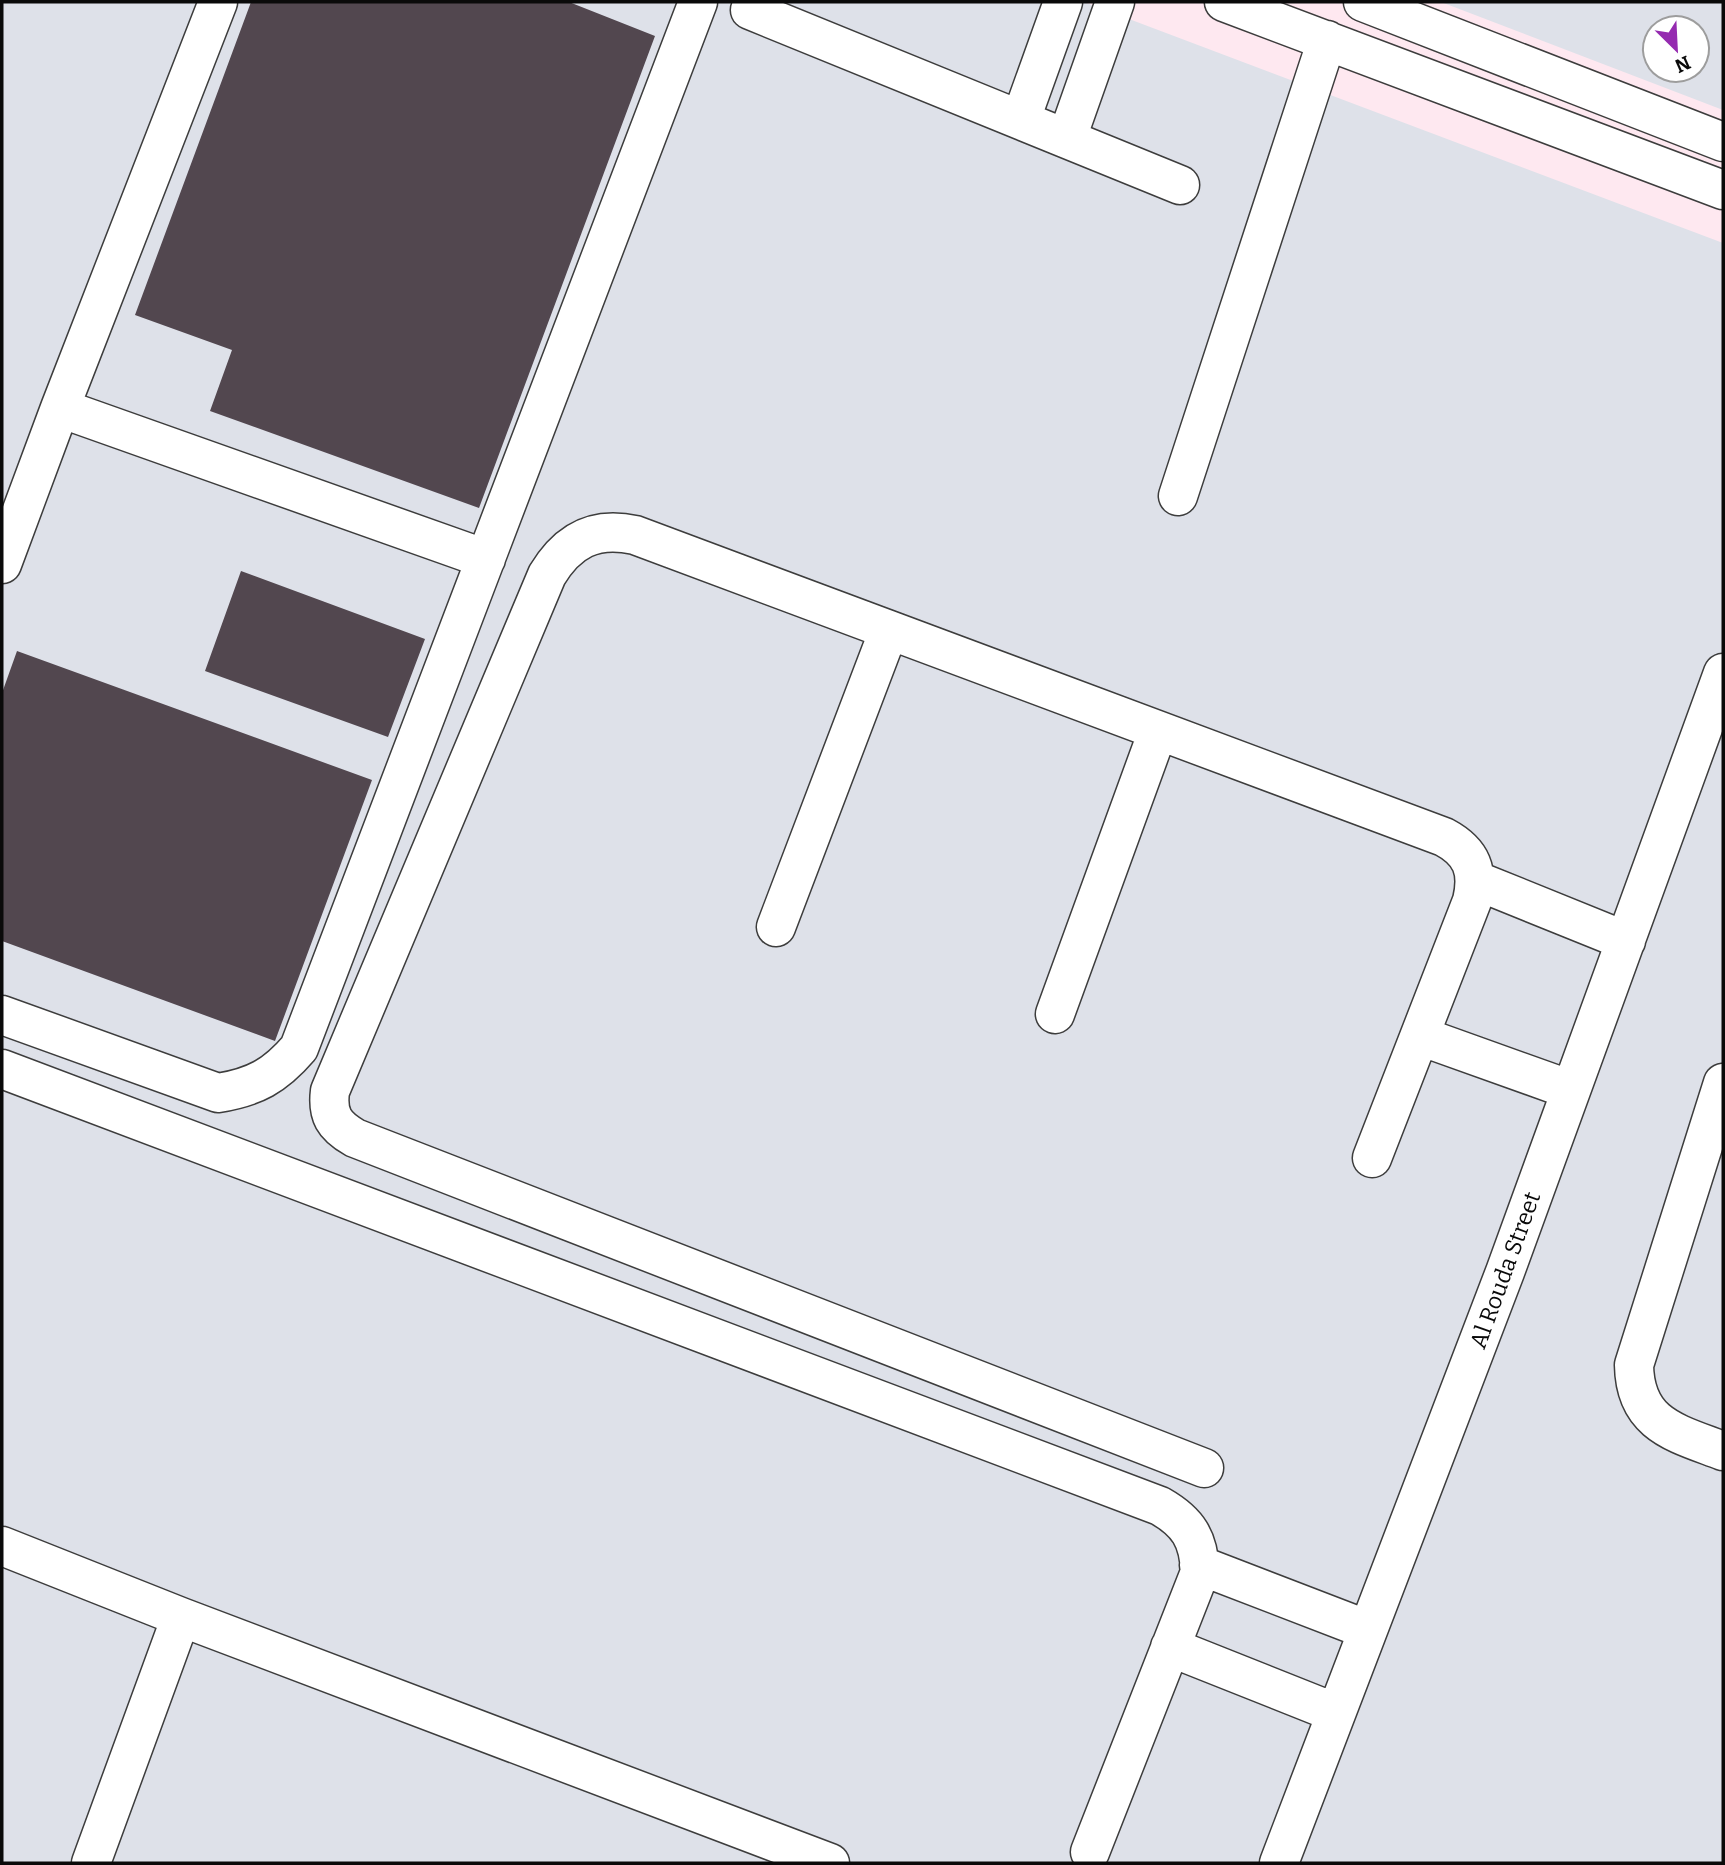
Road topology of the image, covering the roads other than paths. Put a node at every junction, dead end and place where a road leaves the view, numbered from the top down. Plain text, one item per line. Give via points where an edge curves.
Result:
1 (218, 2) edge
2 (698, 2) edge
3 (1063, 2) edge
4 (1115, 2) edge
5 (1224, 2) edge
6 (1363, 2) edge
7 (750, 10) dead end
8 (1327, 40) junction
9 (1021, 119) junction
10 (1067, 138) junction
11 (1723, 142) edge
12 (1180, 185) dead end
13 (1723, 190) edge
14 (60, 408) junction
15 (1178, 496) dead end
16 (485, 559) junction
17 (2, 564) edge
18 (889, 630) junction
19 (1723, 673) edge
20 (1158, 731) junction
21 (1475, 880) junction
22 (776, 927) dead end
23 (1626, 941) junction
24 (1055, 1014) dead end
25 (2, 1015) edge
26 (1420, 1036) junction
27 (2, 1069) edge
28 (1723, 1083) edge
29 (1571, 1090) junction
30 (1372, 1158) dead end
31 (1723, 1451) edge
32 (1204, 1468) dead end
33 (2, 1546) edge
34 (1199, 1565) junction
35 (181, 1617) junction
36 (1368, 1630) junction
37 (1170, 1647) junction
38 (1336, 1713) junction
39 (1090, 1852) dead end
40 (91, 1863) edge
41 (830, 1863) edge
42 (1279, 1863) edge

1 - 14 street
2 - 16 street
3 - 9 street
4 - 10 street
5 - 8 street
6 - 11 street
7 - 9 street
8 - 13 street
8 - 15 street
9 - 10 street
10 - 12 street
14 - 16 street
14 - 17 street
16 - 25 street via 299,1048 285,1064 252,1085 218,1093
18 - 20 street
18 - 22 street
18 - 32 street via 635,535 605,532 589,536 557,558 330,1091 331,1114 336,1124 355,1138
19 - 23 street, Al Rouda Street
20 - 21 street via 1444,837 1467,856
20 - 24 street
21 - 23 street
21 - 26 street via 1472,901
23 - 29 street, Al Rouda Street
26 - 29 street
26 - 30 street
27 - 34 street via 1160,1506 1187,1527 1196,1542
28 - 31 street via 1634,1365 1638,1394 1654,1419 1666,1429
29 - 36 street, Al Rouda Street
33 - 35 street
34 - 36 street
34 - 37 street
35 - 40 street
35 - 41 street
36 - 38 street, Al Rouda Street
37 - 38 street
37 - 39 street
38 - 42 street, Al Rouda Street

